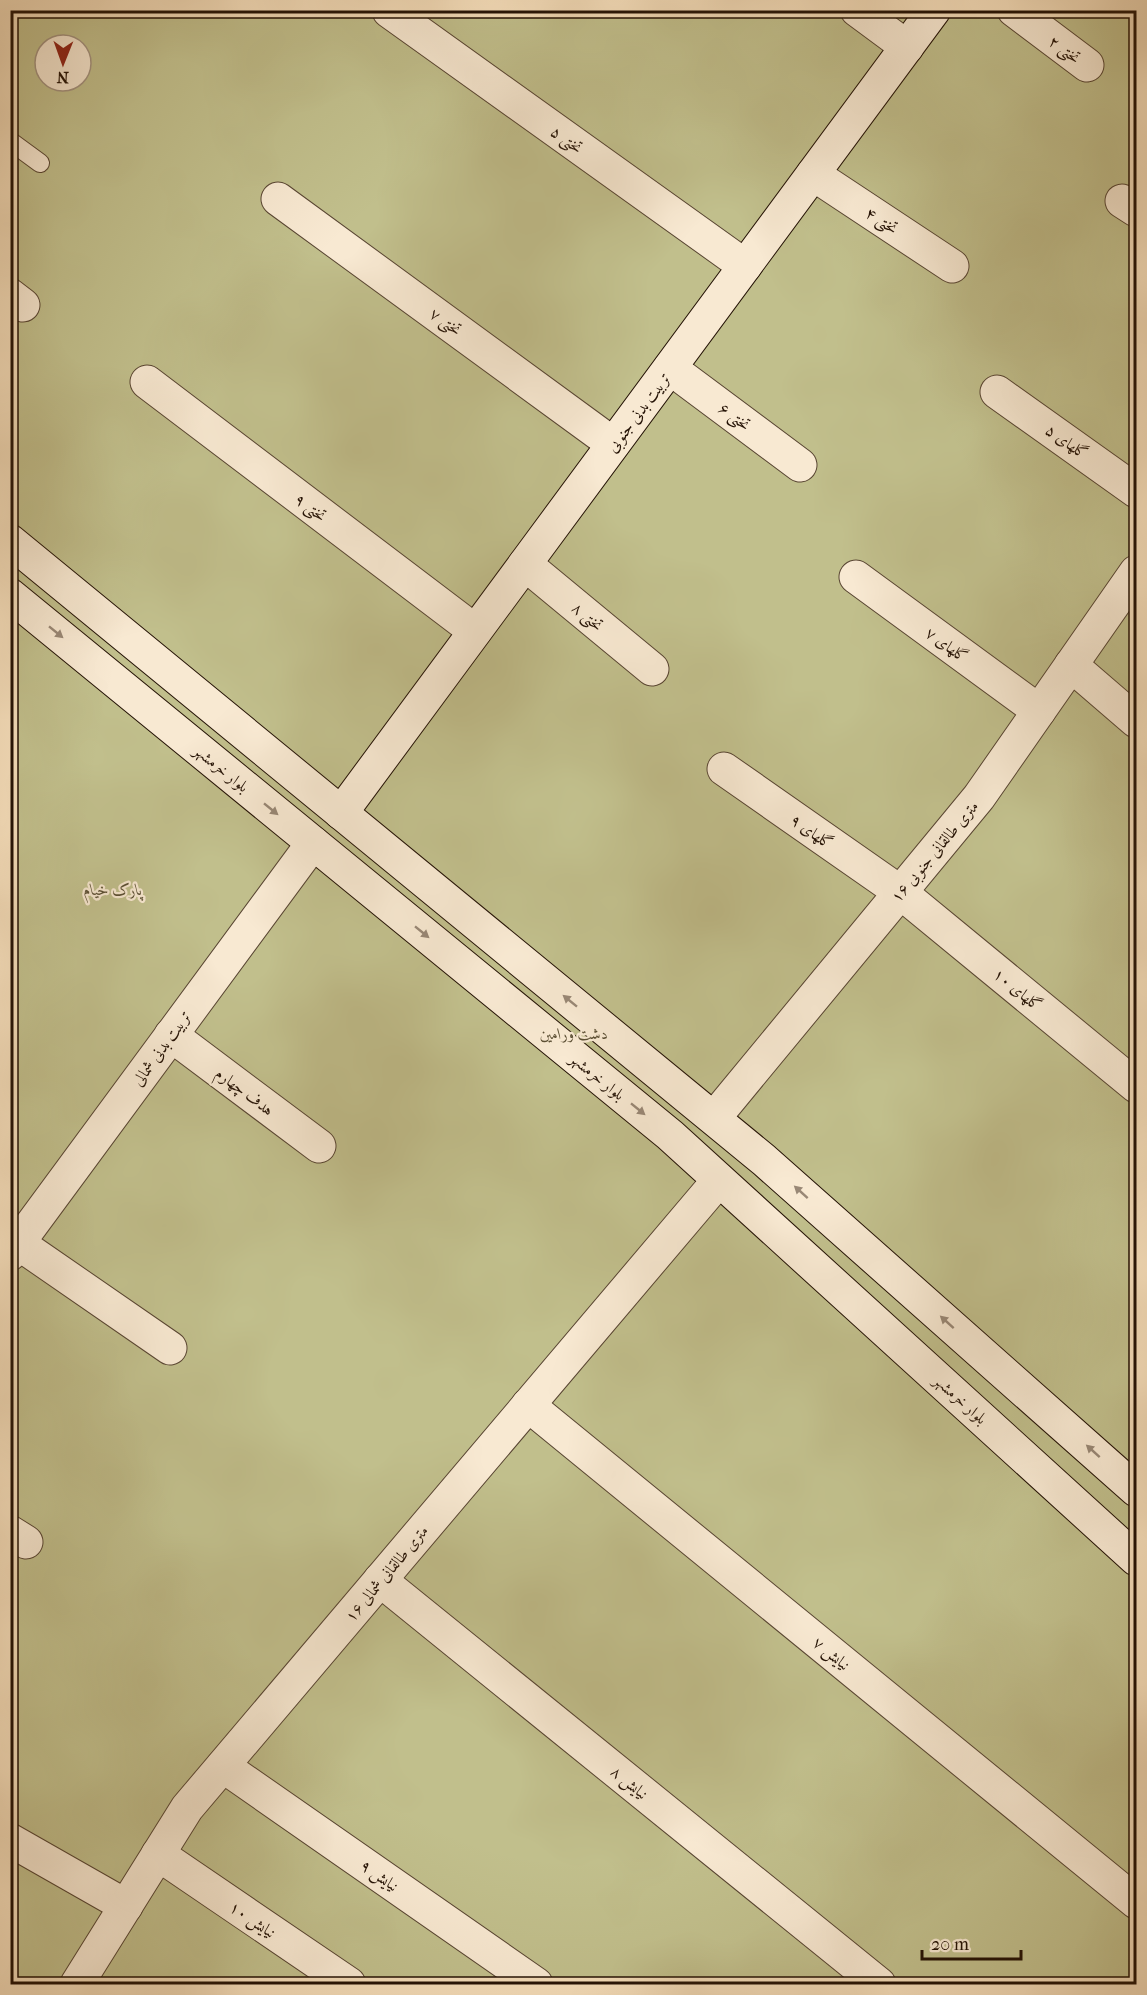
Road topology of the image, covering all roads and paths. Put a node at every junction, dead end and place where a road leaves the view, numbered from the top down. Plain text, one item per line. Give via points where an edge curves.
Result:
1 (857, 10) edge
2 (934, 10) edge
3 (1014, 10) edge
4 (389, 11) edge
5 (907, 47) junction
6 (1087, 65) dead end
7 (10, 141) edge
8 (40, 163) dead end
9 (813, 174) junction
10 (278, 199) dead end
11 (745, 266) junction
12 (952, 267) dead end
13 (670, 368) junction
14 (147, 382) dead end
15 (997, 392) dead end
16 (614, 444) junction
17 (800, 465) dead end
18 (1137, 491) edge
19 (10, 541) edge
20 (525, 564) junction
21 (1137, 572) edge
22 (856, 577) dead end
23 (10, 595) edge
24 (475, 631) junction
25 (1071, 665) junction
26 (652, 669) dead end
27 (1039, 711) junction
28 (1137, 721) edge
29 (724, 769) dead end
30 (341, 813) junction
31 (313, 843) junction
32 (900, 892) junction
33 (171, 1035) junction
34 (1137, 1086) edge
35 (714, 1118) junction
36 (320, 1146) dead end
37 (718, 1180) junction
38 (14, 1248) edge
39 (170, 1348) dead end
40 (528, 1405) junction
41 (1137, 1490) edge
42 (1137, 1559) edge
43 (380, 1580) junction
44 (223, 1766) junction
45 (10, 1840) edge
46 (158, 1854) junction
47 (1137, 1902) edge
48 (126, 1906) junction
49 (90, 1980) edge
50 (349, 1984) edge
51 (536, 1984) edge
52 (879, 1984) edge

1 - 5 street
2 - 5 street, تربیت بدنی جنوبی
3 - 6 street, تختی ۲
4 - 11 street, تختی ۵
5 - 9 street, تربیت بدنی جنوبی
7 - 8 lane
9 - 11 street, تربیت بدنی جنوبی
9 - 12 street, تختی ۴
10 - 16 street, تختی ۷
11 - 13 street, تربیت بدنی جنوبی
13 - 16 street, تربیت بدنی جنوبی
13 - 17 street, تختی ۶
14 - 24 street, تختی ۹
15 - 18 street, گلهای ۵
16 - 20 street, تربیت بدنی جنوبی
19 - 30 street
20 - 24 street, تربیت بدنی جنوبی
20 - 26 street, تختی ۸
21 - 25 street, ۱۶ متری طالقانی جنوبی
22 - 27 street, گلهای ۷
23 -> 31 street, بلوار خرمشهر
24 - 30 street, تربیت بدنی جنوبی
25 - 27 street, ۱۶ متری طالقانی جنوبی
25 - 28 street
27 - 32 street, ۱۶ متری طالقانی جنوبی via 979,797
29 - 32 street, گلهای ۹
35 -> 30 street
31 - 33 street, تربیت بدنی شمالی
31 -> 37 street, بلوار خرمشهر via 670,1136
32 - 34 street, گلهای ۱۰
32 - 35 street, ۱۶ متری طالقانی جنوبی
33 - 36 street, هدف چهارم
33 - 38 street, تربیت بدنی شمالی
41 -> 35 street
37 - 40 street, ۱۶ متری طالقانی شمالی
37 - 42 street, بلوار خرمشهر
38 - 39 street
40 - 43 street, ۱۶ متری طالقانی شمالی
40 - 47 street, نیایش ۷
43 - 44 street, ۱۶ متری طالقانی شمالی
43 - 52 street, نیایش ۸
44 - 46 street, ۱۶ متری طالقانی شمالی via 187,1808
44 - 51 street, نیایش ۹
45 - 48 street
46 - 48 street, ۱۶ متری طالقانی شمالی
46 - 50 street, نیایش ۱۰
48 - 49 street, ۱۶ متری طالقانی شمالی

